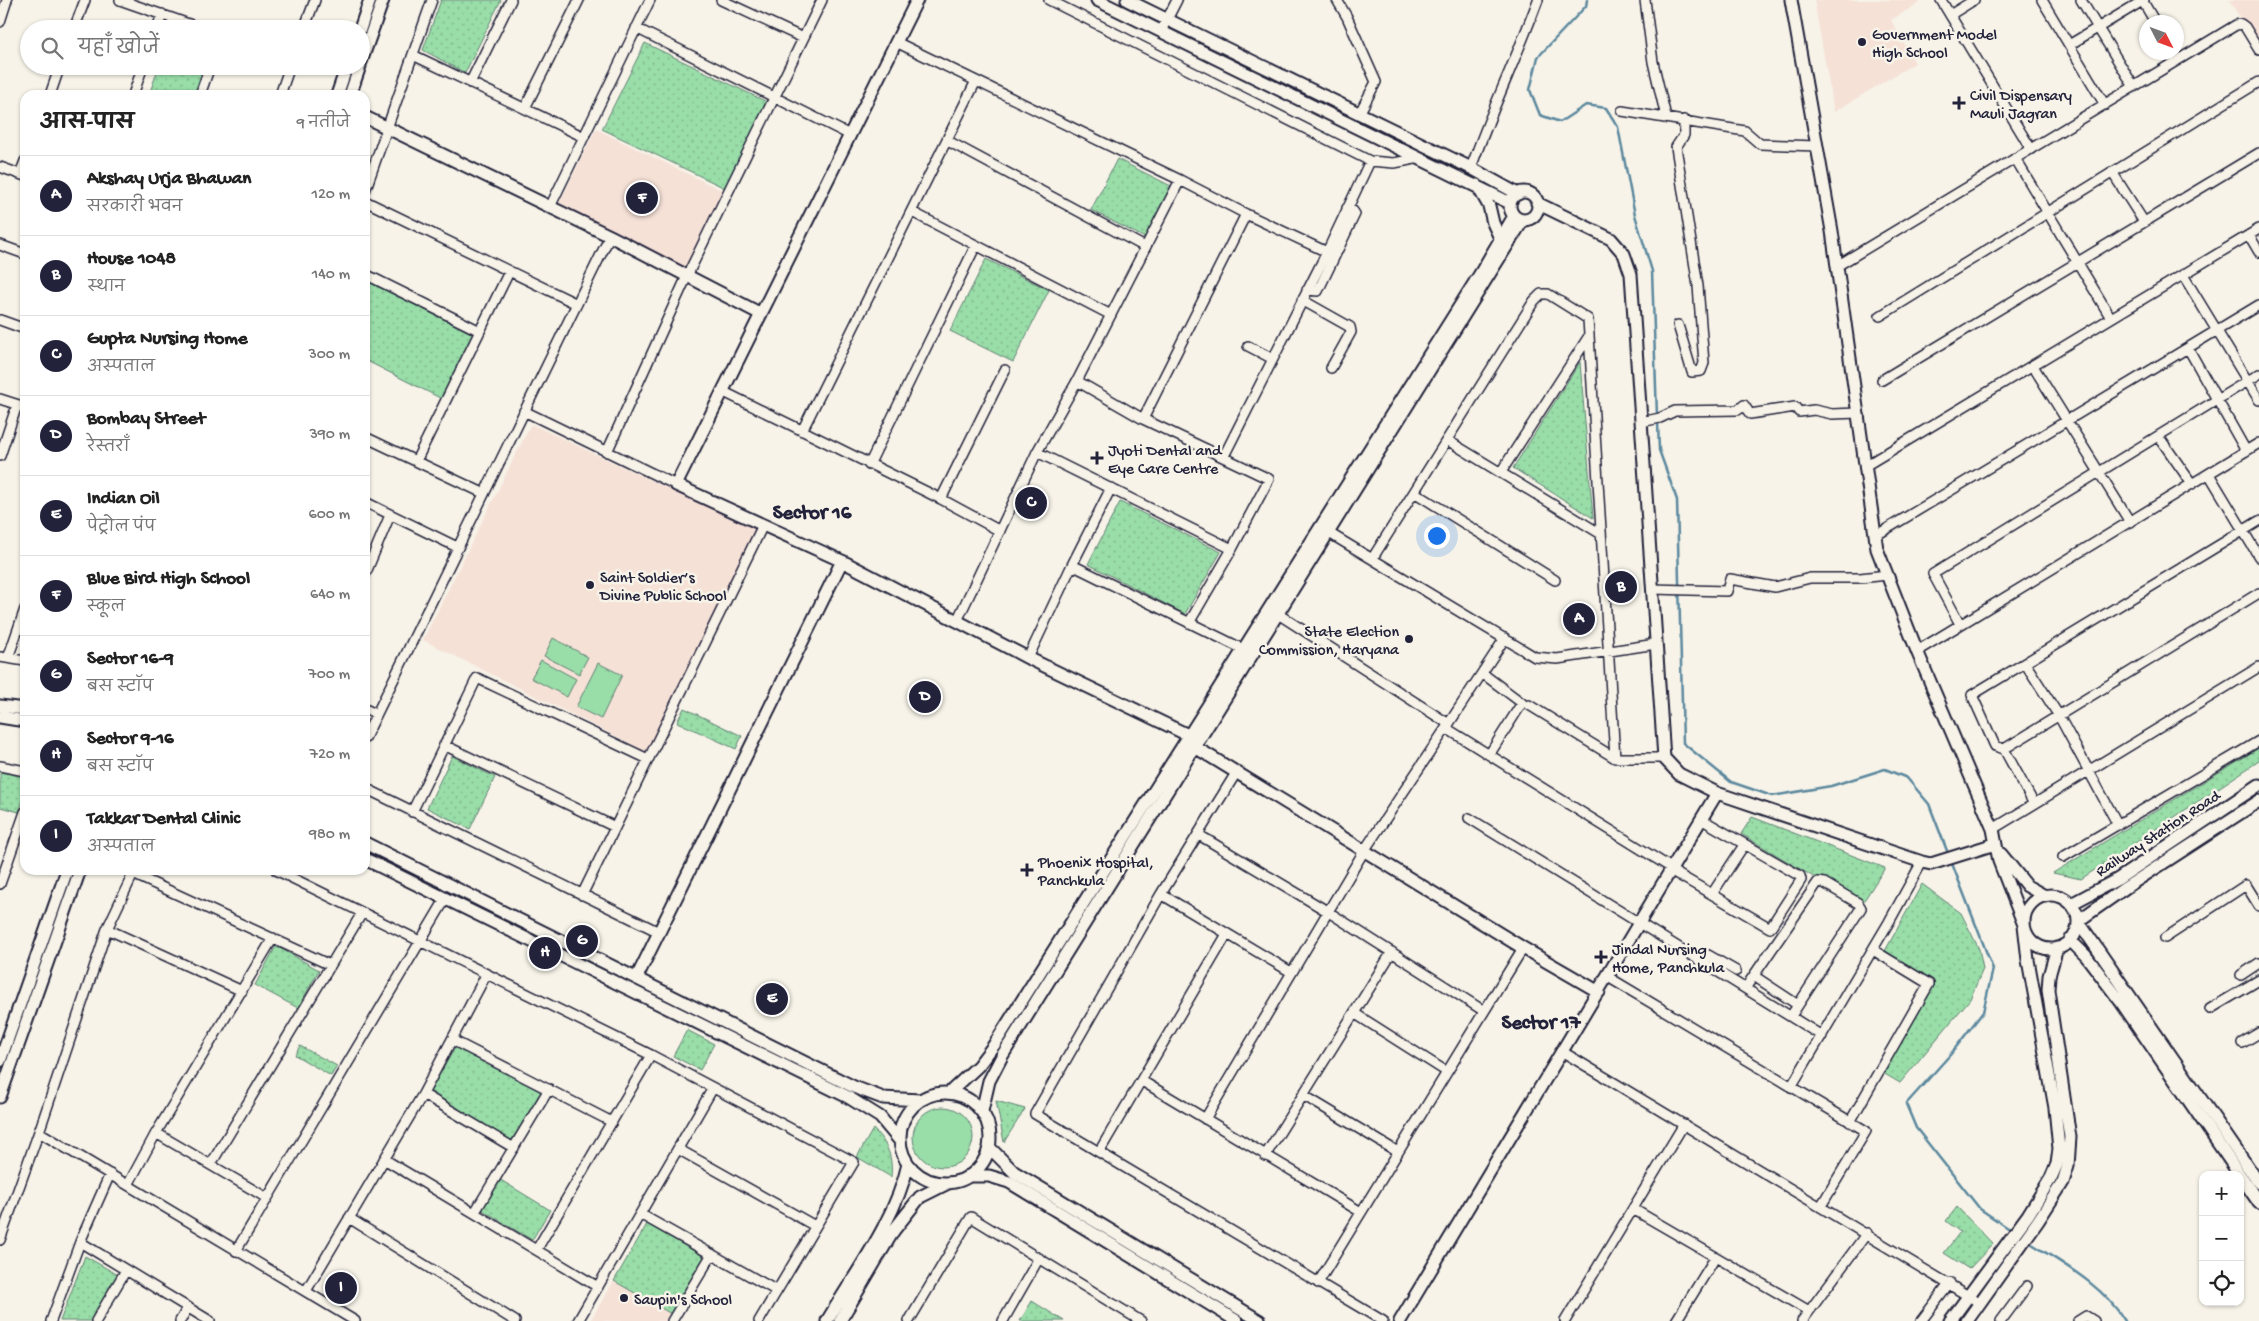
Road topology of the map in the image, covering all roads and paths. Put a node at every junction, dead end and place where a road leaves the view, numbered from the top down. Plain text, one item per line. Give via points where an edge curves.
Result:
1 (7, 0) edge
2 (85, 0) edge
3 (120, 0) edge
4 (315, 0) edge
5 (369, 0) edge
6 (432, 0) edge
7 (511, 0) edge
8 (579, 0) edge
9 (650, 0) edge
10 (721, 0) edge
11 (822, 0) edge
12 (917, 0) edge
13 (1049, 0) edge
14 (1097, 0) edge
15 (1127, 0) edge
16 (1178, 0) edge
17 (1337, 0) edge
18 (1538, 0) edge
19 (1645, 0) edge
20 (1791, 0) edge
21 (1941, 0) edge
22 (1974, 0) edge
23 (2042, 0) edge
24 (2081, 0) edge
25 (2143, 0) edge
26 (382, 2) edge
27 (162, 14) junction
28 (1950, 15) junction
29 (2152, 15) edge
30 (77, 20) edge
31 (160, 20) edge
32 (178, 20) edge
33 (307, 20) edge
34 (363, 20) edge
35 (1167, 20) junction
36 (0, 22) edge
37 (636, 28) junction
38 (2098, 28) junction
39 (1161, 31) junction
40 (370, 36) edge
41 (802, 38) junction
42 (896, 42) junction
43 (2069, 45) junction
44 (2259, 50) edge
45 (2184, 52) edge
46 (413, 55) junction
47 (2171, 60) edge
48 (57, 75) edge
49 (140, 75) edge
50 (207, 75) edge
51 (287, 75) edge
52 (344, 75) edge
53 (357, 75) edge
54 (976, 81) junction
55 (470, 82) junction
56 (2259, 82) edge
57 (2134, 87) junction
58 (52, 90) edge
59 (135, 90) edge
60 (202, 90) edge
61 (282, 90) edge
62 (340, 90) edge
63 (352, 90) edge
64 (774, 98) junction
65 (2105, 105) junction
66 (525, 108) junction
67 (1622, 111) dead end
68 (1359, 114) junction
69 (1666, 117) junction
70 (370, 119) edge
71 (1684, 120) junction
72 (388, 128) junction
73 (850, 135) junction
74 (584, 137) junction
75 (948, 141) junction
76 (1816, 146) junction
77 (2031, 149) junction
78 (2259, 153) edge
79 (1421, 158) junction
80 (2015, 158) junction
81 (1370, 161) junction
82 (0, 167) edge
83 (1471, 168) junction
84 (2112, 172) junction
85 (20, 174) edge
86 (370, 177) edge
87 (1180, 180) junction
88 (1477, 185) junction
89 (1514, 198) junction
90 (370, 203) edge
91 (1537, 203) junction
92 (550, 207) junction
93 (1347, 208) junction
94 (912, 212) junction
95 (2048, 212) junction
96 (1246, 214) junction
97 (1519, 218) junction
98 (2144, 222) junction
99 (2259, 230) edge
100 (2250, 235) junction
101 (610, 236) junction
102 (1500, 238) junction
103 (0, 245) edge
104 (976, 245) junction
105 (1145, 247) junction
106 (20, 252) edge
107 (1327, 252) junction
108 (2259, 252) edge
109 (2078, 262) junction
110 (1837, 266) junction
111 (509, 272) junction
112 (2183, 275) junction
113 (688, 276) junction
114 (370, 277) edge
115 (1308, 290) junction
116 (1302, 300) junction
117 (577, 304) junction
118 (2259, 305) edge
119 (761, 314) junction
120 (1111, 315) junction
121 (1880, 316) dead end
122 (2111, 318) junction
123 (0, 320) edge
124 (1678, 325) dead end
125 (20, 327) edge
126 (2216, 330) junction
127 (480, 332) junction
128 (1589, 336) junction
129 (1248, 346) dead end
130 (2188, 348) junction
131 (1273, 358) junction
132 (2033, 366) junction
133 (1330, 368) dead end
134 (1005, 370) dead end
135 (2259, 374) edge
136 (1882, 380) dead end
137 (1076, 381) junction
138 (2247, 381) junction
139 (722, 391) junction
140 (0, 399) edge
141 (2217, 400) junction
142 (2259, 400) edge
143 (20, 406) edge
144 (20, 408) edge
145 (524, 411) junction
146 (1858, 413) junction
147 (1143, 419) junction
148 (2067, 421) junction
149 (1641, 422) junction
150 (802, 431) junction
151 (2159, 437) junction
152 (370, 439) edge
153 (1447, 440) junction
154 (2259, 443) edge
155 (2246, 451) junction
156 (607, 452) junction
157 (1037, 452) junction
158 (0, 456) edge
159 (1224, 456) junction
160 (416, 461) junction
161 (869, 465) junction
162 (1865, 466) junction
163 (1500, 472) junction
164 (2100, 473) junction
165 (2209, 474) junction
166 (2192, 484) junction
167 (676, 485) junction
168 (1111, 488) junction
169 (1414, 492) junction
170 (483, 494) junction
171 (941, 499) junction
172 (370, 505) edge
173 (390, 515) junction
174 (2130, 522) junction
175 (2259, 522) edge
176 (764, 525) junction
177 (1324, 530) junction
178 (2243, 531) junction
179 (1000, 532) junction
180 (1601, 534) junction
181 (1875, 536) junction
182 (457, 547) junction
183 (1232, 549) junction
184 (2259, 557) edge
185 (1372, 559) junction
186 (842, 561) junction
187 (370, 564) edge
188 (1072, 565) junction
189 (1887, 575) junction
190 (1555, 580) dead end
191 (1652, 589) junction
192 (2259, 593) edge
193 (1278, 614) junction
194 (20, 621) edge
195 (957, 621) junction
196 (1189, 623) junction
197 (1960, 624) junction
198 (1505, 638) junction
199 (1656, 644) junction
200 (1609, 651) junction
201 (1916, 651) junction
202 (1248, 652) junction
203 (4, 658) edge
204 (1028, 658) junction
205 (20, 660) edge
206 (2023, 664) junction
207 (2259, 667) edge
208 (1482, 673) junction
209 (1529, 705) dead end
210 (0, 706) edge
211 (20, 708) edge
212 (370, 711) edge
213 (376, 714) junction
214 (2058, 716) junction
215 (0, 717) edge
216 (20, 721) edge
217 (1448, 726) junction
218 (370, 727) edge
219 (1188, 735) junction
220 (2259, 741) edge
221 (444, 745) junction
222 (1195, 747) junction
223 (2004, 748) junction
224 (1489, 755) junction
225 (1615, 758) junction
226 (1664, 758) junction
227 (648, 759) junction
228 (0, 766) edge
229 (20, 770) edge
230 (2088, 771) junction
231 (1236, 772) junction
232 (2259, 785) edge
233 (370, 791) edge
234 (1717, 793) junction
235 (2259, 801) edge
236 (2034, 803) junction
237 (412, 812) junction
238 (1470, 818) dead end
239 (1702, 820) junction
240 (2118, 825) junction
241 (20, 826) edge
242 (615, 828) junction
243 (1993, 828) junction
244 (1198, 835) junction
245 (1995, 844) junction
246 (370, 845) edge
247 (1744, 845) junction
248 (1364, 851) junction
249 (2063, 857) dead end
250 (370, 861) edge
251 (1922, 862) junction
252 (1672, 870) junction
253 (65, 875) edge
254 (78, 875) edge
255 (133, 875) edge
256 (140, 875) edge
257 (286, 875) edge
258 (0, 884) edge
259 (1161, 894) junction
260 (1712, 894) junction
261 (582, 895) junction
262 (2045, 896) junction
263 (446, 898) junction
264 (2071, 904) junction
265 (2259, 906) edge
266 (1327, 911) junction
267 (362, 913) junction
268 (2078, 921) junction
269 (1640, 924) junction
270 (2024, 924) junction
271 (107, 929) junction
272 (659, 932) junction
273 (1227, 934) junction
274 (273, 938) junction
275 (2165, 938) dead end
276 (2070, 940) junction
277 (420, 942) junction
278 (1523, 948) junction
279 (2056, 948) junction
280 (1873, 950) junction
281 (1392, 952) junction
282 (1702, 961) junction
283 (330, 965) junction
284 (2256, 965) edge
285 (1736, 971) dead end
286 (1291, 972) junction
287 (2241, 974) dead end
288 (486, 975) junction
289 (1754, 976) junction
290 (637, 977) junction
291 (1608, 977) junction
292 (2259, 979) edge
293 (1746, 987) junction
294 (242, 991) junction
295 (1599, 992) junction
296 (1798, 1005) junction
297 (2210, 1009) dead end
298 (1484, 1011) junction
299 (1354, 1013) junction
300 (1791, 1016) junction
301 (2259, 1033) edge
302 (1822, 1036) junction
303 (452, 1040) junction
304 (2242, 1043) dead end
305 (1563, 1052) junction
306 (651, 1055) junction
307 (0, 1061) edge
308 (1447, 1072) junction
309 (1142, 1081) junction
310 (1790, 1087) junction
311 (713, 1088) junction
312 (549, 1089) junction
313 (949, 1092) junction
314 (423, 1094) junction
315 (1303, 1095) junction
316 (0, 1097) edge
317 (920, 1100) junction
318 (982, 1111) junction
319 (1205, 1118) junction
320 (612, 1122) junction
321 (1850, 1122) junction
322 (1684, 1124) junction
323 (39, 1132) junction
324 (156, 1133) junction
325 (900, 1141) junction
326 (989, 1147) junction
327 (514, 1148) junction
328 (678, 1149) junction
329 (1099, 1152) junction
330 (1398, 1152) junction
331 (1264, 1156) junction
332 (384, 1159) junction
333 (211, 1164) junction
334 (908, 1164) junction
335 (110, 1174) junction
336 (968, 1176) junction
337 (950, 1182) junction
338 (2259, 1183) edge
339 (128, 1185) junction
340 (267, 1198) junction
341 (2259, 1203) edge
342 (1820, 1206) junction
343 (1632, 1209) junction
344 (475, 1212) junction
345 (1361, 1212) junction
346 (640, 1214) junction
347 (349, 1218) junction
348 (815, 1226) junction
349 (1866, 1233) junction
350 (0, 1240) edge
351 (80, 1242) junction
352 (537, 1248) junction
353 (2010, 1250) junction
354 (236, 1251) junction
355 (712, 1254) junction
356 (1039, 1258) junction
357 (1715, 1258) junction
358 (126, 1270) junction
359 (1318, 1283) junction
360 (1950, 1283) junction
361 (2027, 1286) dead end
362 (598, 1287) junction
363 (777, 1290) junction
364 (306, 1291) junction
365 (1969, 1296) junction
366 (1980, 1303) junction
367 (188, 1307) junction
368 (1809, 1311) junction
369 (51, 1321) edge
370 (96, 1321) edge
371 (180, 1321) edge
372 (210, 1321) edge
373 (355, 1321) edge
374 (515, 1321) edge
375 (578, 1321) edge
376 (672, 1321) edge
377 (759, 1321) edge
378 (827, 1321) edge
379 (840, 1321) edge
380 (909, 1321) edge
381 (1003, 1321) edge
382 (1141, 1321) edge
383 (1237, 1321) edge
384 (1260, 1321) edge
385 (1382, 1321) edge
386 (1400, 1321) edge
387 (1566, 1321) edge
388 (1676, 1321) edge
389 (1802, 1321) edge
390 (1921, 1321) edge
391 (1950, 1321) edge
392 (1967, 1321) edge
393 (2001, 1321) edge
394 (2078, 1321) edge
395 (2094, 1321) edge

1 - 36 street
2 - 30 street
3 - 27 street
4 - 33 street
5 - 26 street
5 - 34 street
6 - 46 street
7 - 55 street
8 - 66 street
9 - 37 street
10 - 41 street
11 - 41 street
12 - 42 street
13 - 81 street
14 - 39 street
15 - 35 street
16 - 35 street
17 - 68 street via 1376,82
18 - 83 street
19 - 69 street via 1653,62
20 - 76 street
21 - 28 street
22 - 28 street
23 - 43 street
24 - 38 street
25 - 29 street
25 - 38 street
26 - 40 street
27 - 31 street
27 - 32 street
28 - 77 street
35 - 39 street
35 - 68 street
37 - 64 street
37 - 74 street
38 - 43 street
38 - 57 street
39 - 79 street
41 - 64 street
42 - 54 street
42 - 73 street
43 - 65 street
44 - 45 street via 2241,24
46 - 55 street
46 - 72 street
47 - 57 street
48 - 58 street
49 - 59 street
50 - 60 street
51 - 61 street
52 - 62 street
53 - 63 street
54 - 75 street
54 - 87 street
55 - 66 street
56 - 84 street
57 - 65 street
64 - 73 street
64 - 113 street
65 - 77 street
66 - 74 street
67 - 69 street
68 - 83 street
69 - 71 street
70 - 72 street
71 - 76 street via 1745,131 1760,144
71 - 124 street via 1684,135 1676,147 1698,286 1704,363 1700,371 1692,372
72 - 86 street
72 - 92 street
73 - 119 street
74 - 92 street
75 - 94 street
75 - 105 street
76 - 110 street
77 - 80 street
78 - 98 street
79 - 81 street via 1394,163
79 - 88 street
80 - 95 street
80 - 110 street
81 - 93 street
82 - 85 street
83 - 89 street
84 - 95 street
84 - 98 street
87 - 96 street
87 - 105 street
88 - 89 street
88 - 102 street via 1489,206
89 - 91 street via 1528,193
89 - 97 street via 1510,210
90 - 111 street
91 - 97 street via 1534,215
91 - 149 street via 1611,239 1624,254 1631,274
92 - 101 street
93 - 107 street
93 - 115 street via 1355,214 1318,291
94 - 104 street
94 - 150 street
95 - 109 street
95 - 121 street
96 - 107 street
96 - 147 street
97 - 102 street
97 - 177 street
98 - 109 street
99 - 100 street
100 - 108 street
100 - 112 street
101 - 113 street
101 - 117 street
102 - 177 street
103 - 106 street
104 - 120 street
104 - 161 street
105 - 120 street
107 - 115 street
109 - 122 street
109 - 136 street
110 - 146 street
111 - 117 street
111 - 127 street
112 - 122 street
112 - 126 street
113 - 119 street
113 - 156 street
114 - 127 street
115 - 116 street
116 - 131 street
116 - 133 street via 1350,327 1351,332
117 - 145 street
118 - 126 street
119 - 139 street
120 - 137 street
122 - 132 street
123 - 125 street
126 - 130 street
126 - 138 street
127 - 160 street
128 - 153 street via 1588,319 1548,294 1541,294
128 - 163 street
128 - 180 street
129 - 131 street
130 - 141 street
130 - 148 street
131 - 159 street
132 - 148 street
132 - 162 street
134 - 171 street
135 - 138 street
137 - 147 street
137 - 157 street
138 - 141 street
138 - 142 street
139 - 150 street
139 - 167 street
140 - 143 street
141 - 151 street
141 - 155 street
144 - 158 street
145 - 156 street
145 - 170 street
146 - 149 street via 1799,412 1795,407 1750,414 1744,406 1738,410 1675,411
146 - 162 street
147 - 159 street
148 - 164 street
148 - 181 street
149 - 191 street
150 - 161 street
151 - 164 street
151 - 166 street
152 - 160 street
153 - 163 street
153 - 169 street
154 - 155 street
155 - 165 street
156 - 167 street
157 - 168 street
157 - 179 street
159 - 183 street via 1269,479
160 - 170 street
161 - 171 street
162 - 181 street
163 - 180 street
164 - 174 street
164 - 197 street via 1933,574
165 - 166 street
165 - 178 street
166 - 174 street
167 - 176 street
168 - 183 street
168 - 188 street
169 - 185 street
169 - 190 street
170 - 182 street
171 - 179 street
172 - 173 street
173 - 182 street
173 - 187 street
174 - 197 street
175 - 178 street
176 - 186 street
176 - 227 street
177 - 185 street
177 - 193 street
177 - 202 street
178 - 184 street
178 - 206 street
179 - 195 street
180 - 200 street
181 - 189 street
182 - 213 street
183 - 196 street
185 - 198 street
186 - 195 street
186 - 272 street
188 - 196 street
188 - 204 street
189 - 191 street via 1810,578 1775,587 1730,579 1727,591
189 - 201 street
191 - 199 street
192 - 214 street
193 - 202 street
193 - 217 street
194 - 203 street
195 - 204 street
196 - 202 street
197 - 201 street
198 - 200 street via 1535,657 1557,659
198 - 208 street
199 - 200 street
199 - 226 street
200 - 225 street
201 - 243 street
202 - 219 street
202 - 222 street
203 - 205 street
204 - 219 street
206 - 214 street
206 - 223 street via 1972,695 1995,746
207 - 230 street
208 - 217 street
208 - 224 street via 1522,703
209 - 225 street
210 - 211 street
212 - 213 street
213 - 218 street
214 - 223 street
214 - 230 street
215 - 216 street
217 - 224 street
217 - 248 street
219 - 222 street
219 - 313 street via 994,1045 978,1066
220 - 240 street
221 - 227 street via 477,678
221 - 237 street
221 - 242 street
222 - 231 street
222 - 318 street via 1002,1056 989,1081
223 - 236 street
224 - 252 street
225 - 226 street
226 - 234 street via 1679,774
227 - 242 street
228 - 229 street
230 - 236 street
230 - 240 street
231 - 244 street
231 - 248 street
232 - 264 street, Railway Station Road via 2118,879
233 - 237 street
234 - 239 street
234 - 251 street
235 - 268 street, Railway Station Road
236 - 243 street
237 - 261 street
238 - 269 street
239 - 247 street
239 - 252 street
240 - 249 street
241 - 258 street
242 - 261 street
243 - 245 street
244 - 259 street
244 - 266 street
245 - 251 street via 1931,864
245 - 262 street via 2027,886
245 - 270 street
246 - 290 street
247 - 260 street
247 - 260 street via 1801,877 1772,927
248 - 266 street
248 - 278 street
250 - 263 street
251 - 280 street
252 - 260 street
252 - 269 street
253 - 307 street
254 - 316 street
255 - 271 street
256 - 274 street
257 - 267 street
259 - 273 street
259 - 329 street via 1035,1114
261 - 272 street
262 - 264 street via 2059,896
262 - 270 street via 2038,898 2027,910
263 - 277 street
263 - 325 street via 848,1097 880,1117
264 - 268 street
265 - 275 street via 2246,885
266 - 281 street
266 - 286 street
267 - 277 street
267 - 283 street
268 - 276 street
268 - 338 street
269 - 282 street
269 - 291 street
270 - 279 street via 2035,944
270 - 353 street via 2059,1138 2057,1164
271 - 294 street
271 - 323 street
272 - 290 street
273 - 286 street
273 - 309 street
274 - 283 street
274 - 294 street
276 - 279 street
276 - 341 street via 2121,1002
277 - 288 street
277 - 340 street
278 - 295 street
278 - 298 street
279 - 353 street via 2048,990 2070,1150 2063,1182 2038,1221
280 - 302 street
280 - 321 street via 1929,984
281 - 298 street
281 - 299 street
282 - 285 street via 1708,955
282 - 293 street
283 - 333 street
284 - 287 street
284 - 292 street
286 - 319 street
288 - 303 street
288 - 306 street
289 - 293 street
289 - 296 street
289 - 296 street via 1818,882 1858,903 1861,908
290 - 317 street via 854,1086 883,1098
291 - 295 street
291 - 310 street
292 - 297 street
293 - 300 street
294 - 324 street
295 - 305 street
296 - 300 street
298 - 308 street
299 - 308 street
299 - 315 street
300 - 302 street
301 - 304 street
302 - 310 street
303 - 312 street
303 - 314 street
305 - 322 street
305 - 386 street
306 - 311 street
306 - 320 street
308 - 330 street
309 - 319 street
309 - 329 street
310 - 321 street
311 - 328 street
311 - 348 street via 854,1162
312 - 320 street
312 - 327 street
313 - 317 street via 932,1094
313 - 318 street via 967,1098
314 - 327 street
314 - 332 street
315 - 330 street
315 - 331 street
317 - 325 street via 906,1114
318 - 326 street via 989,1130
319 - 331 street
320 - 352 street
321 - 342 street via 1866,1131
322 - 342 street
322 - 343 street
323 - 335 street
323 - 350 street
324 - 333 street
324 - 339 street
325 - 334 street
326 - 336 street via 981,1164
326 - 384 street via 1014,1172
327 - 344 street
328 - 346 street
328 - 348 street
329 - 359 street
330 - 345 street
331 - 345 street
332 - 344 street
332 - 347 street
333 - 340 street
334 - 337 street via 929,1180
334 - 378 street via 903,1188 885,1223
335 - 339 street
335 - 351 street
336 - 337 street
336 - 383 street via 989,1176 1009,1182
337 - 379 street via 920,1197 899,1223
339 - 354 street
340 - 354 street
342 - 349 street
343 - 357 street
343 - 387 street
344 - 352 street
345 - 359 street
346 - 355 street
346 - 362 street
347 - 364 street
347 - 374 street
348 - 363 street
349 - 360 street
349 - 368 street
351 - 358 street
351 - 369 street
352 - 362 street
353 - 365 street
353 - 366 street
354 - 364 street
355 - 363 street
355 - 376 street
356 - 380 street via 971,1217
356 - 381 street
356 - 382 street
357 - 368 street
357 - 388 street
358 - 367 street
358 - 370 street
359 - 385 street
360 - 365 street
360 - 390 street
361 - 393 street
362 - 375 street
363 - 377 street
364 - 373 street
365 - 366 street
365 - 391 street
366 - 392 street
367 - 371 street
367 - 372 street
368 - 389 street
394 - 395 street via 2086,1316

